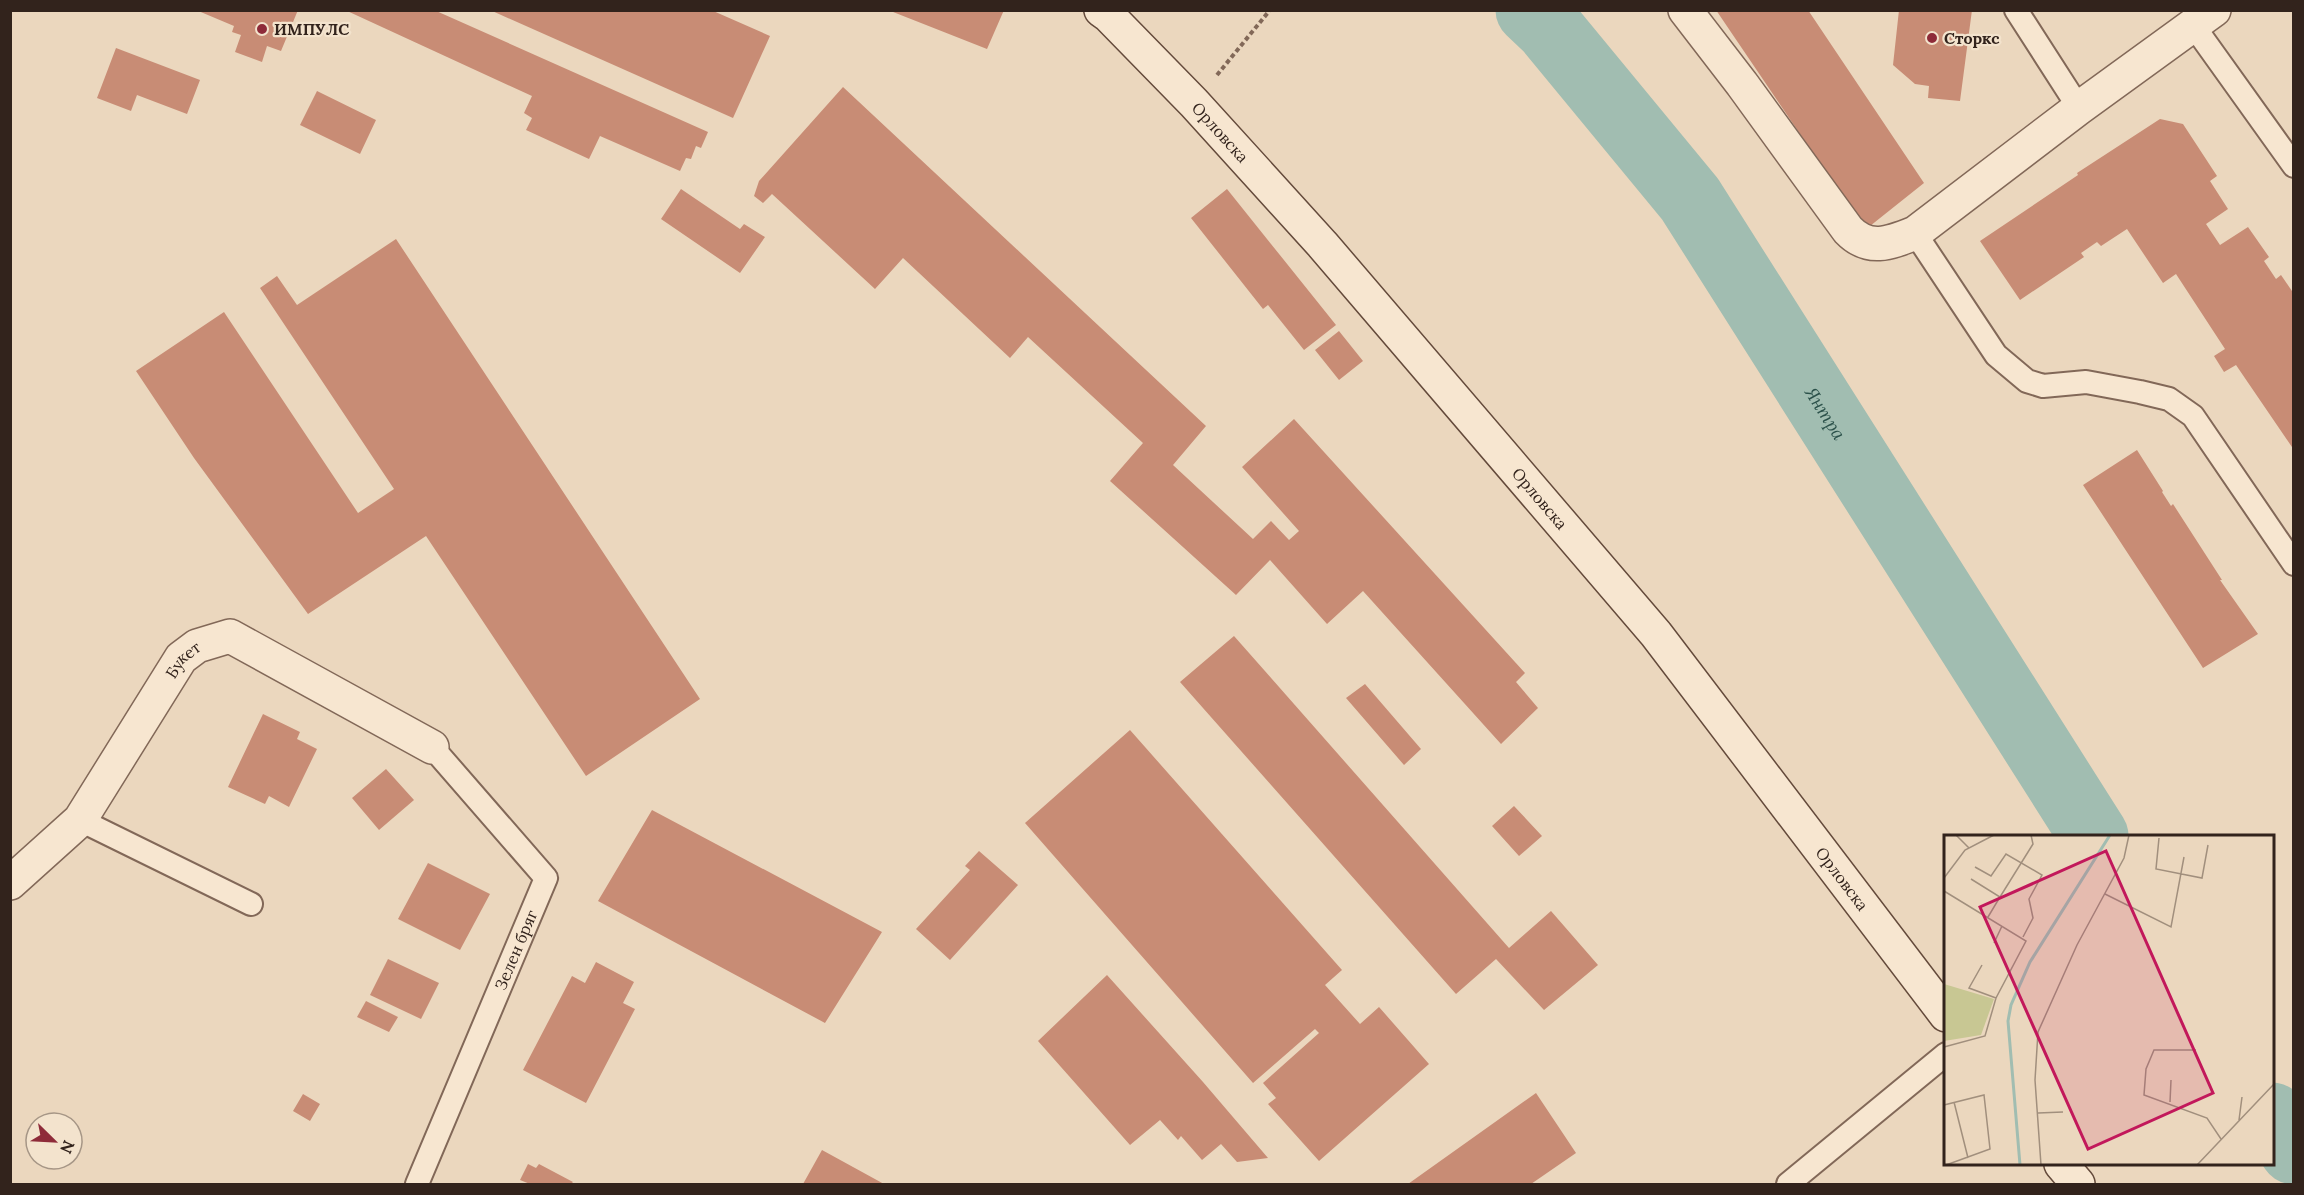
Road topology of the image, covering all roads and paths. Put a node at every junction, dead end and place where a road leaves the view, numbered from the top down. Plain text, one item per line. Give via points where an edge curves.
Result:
1 (1101, 10) edge
2 (1270, 10) edge
3 (1685, 10) edge
4 (2016, 10) edge
5 (2203, 18) edge
6 (1194, 103) junction
7 (2079, 108) junction
8 (2294, 166) edge
9 (1915, 233) junction
10 (2294, 564) edge
11 (432, 747) joint
12 (80, 820) junction
13 (10, 883) edge
14 (251, 904) dead end
15 (1944, 1012) edge
16 (1944, 1056) edge
17 (2062, 1165) edge
18 (417, 1185) edge
19 (1788, 1185) edge
20 (2078, 1185) edge

1 - 6 street, Орловска
2 - 6 path
3 - 9 street via 1856,238 1868,244 1882,243
4 - 7 lane
5 - 7 street
5 - 8 lane
6 - 15 street, Орловска via 1322,244 1656,634
7 - 9 street
9 - 10 lane via 1996,355 2027,381 2043,386 2086,382 2140,392 2169,399 2193,416
11 - 12 street, Букет via 230,636 197,646 181,658
11 - 18 lane, Зелен бряг via 546,878
12 - 13 street, Букет
12 - 14 lane
16 - 19 lane
17 - 20 street

